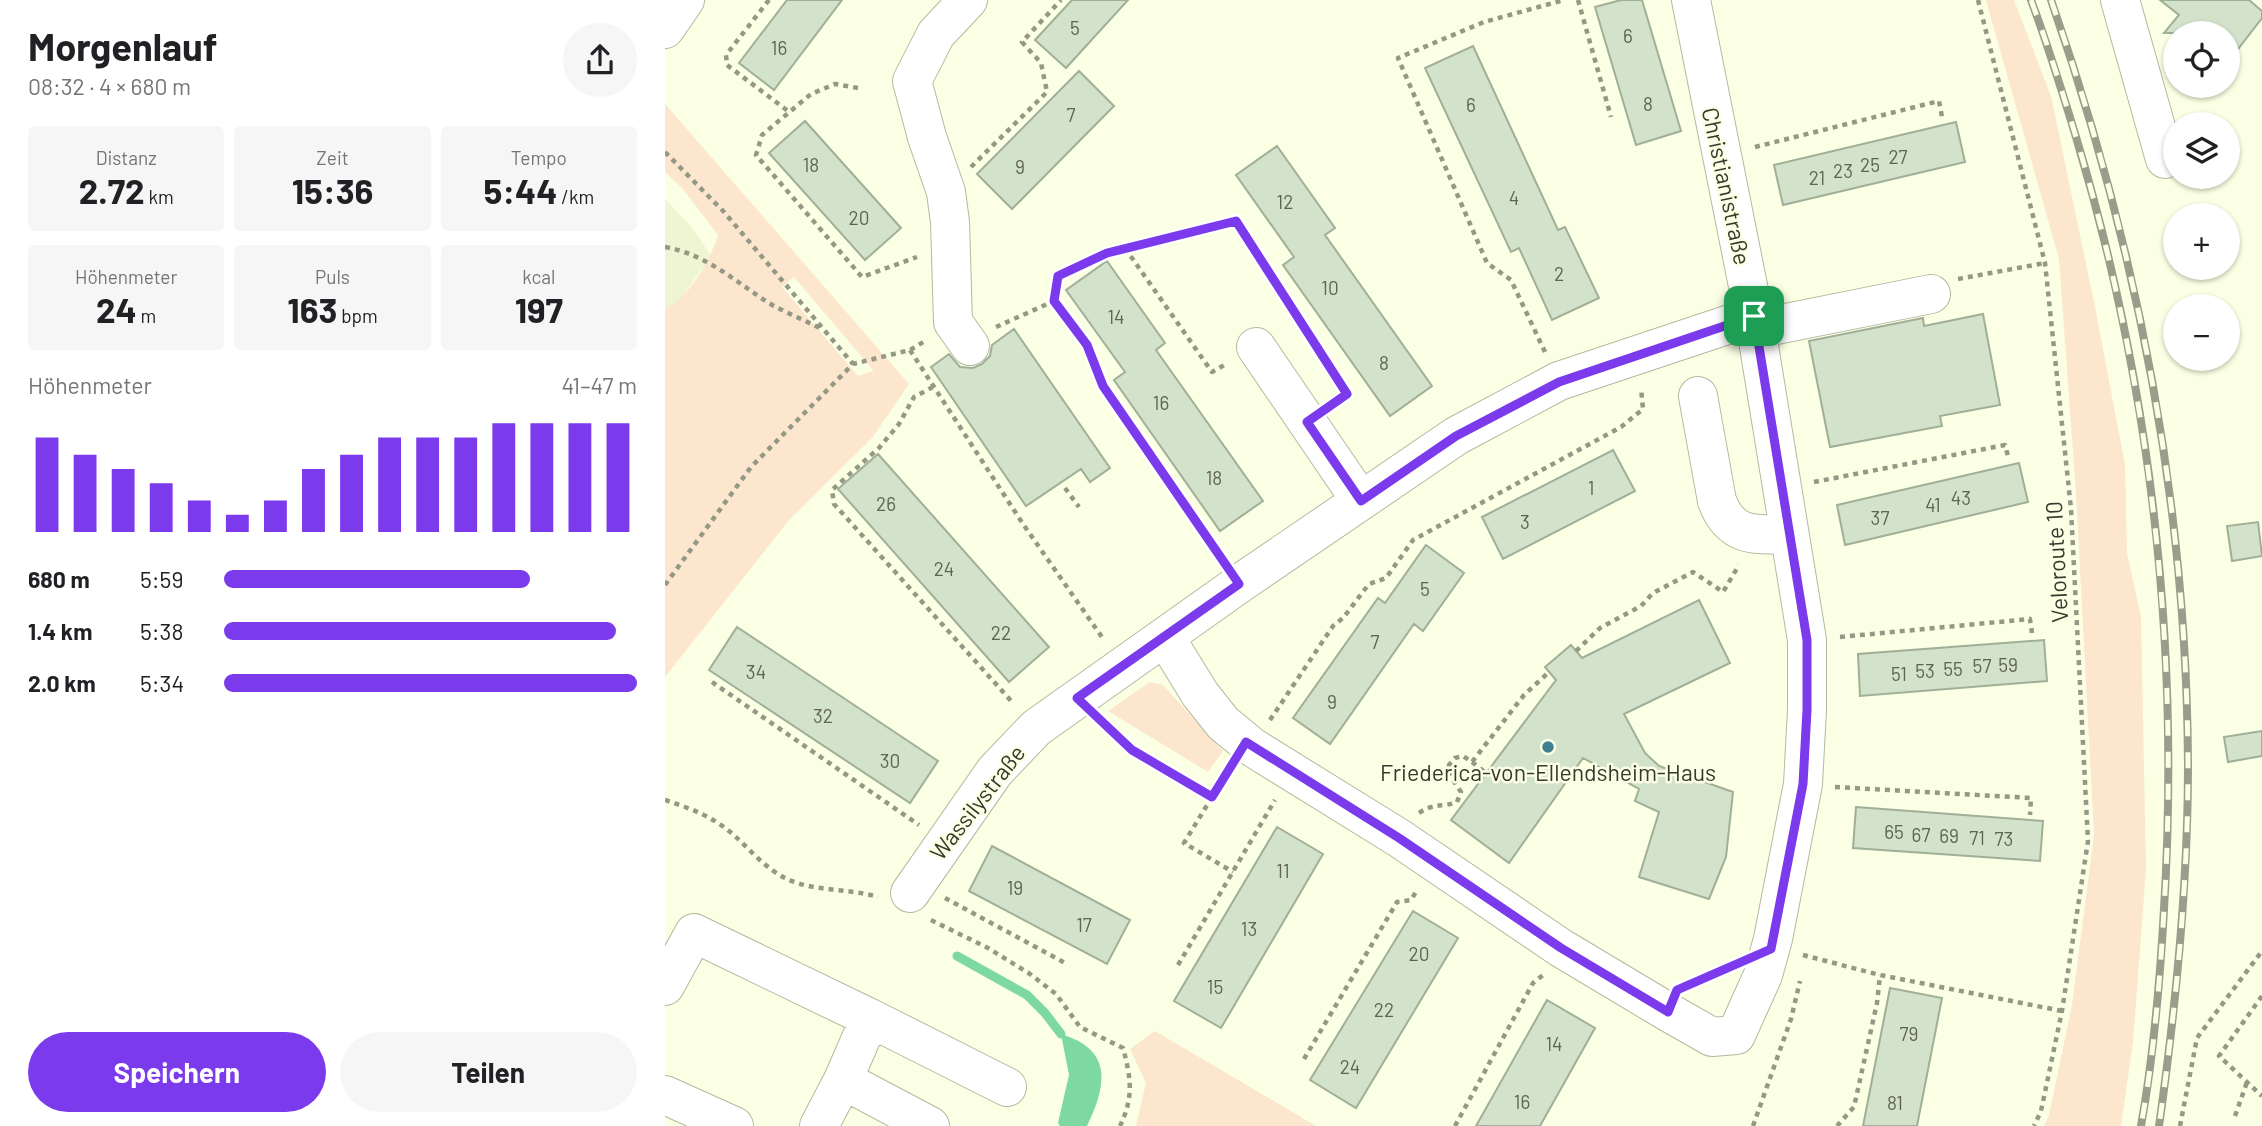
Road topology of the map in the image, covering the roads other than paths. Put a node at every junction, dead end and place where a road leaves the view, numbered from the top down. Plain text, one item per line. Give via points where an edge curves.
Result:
1 (685, 0) edge
2 (968, 0) edge
3 (1691, 0) edge
4 (2120, 0) edge
5 (665, 29) edge
6 (2163, 152) edge
7 (1943, 286) road end
8 (1755, 322) junction
9 (971, 332) road end
10 (1256, 347) road end
11 (1698, 396) dead end
12 (1361, 501) junction
13 (1773, 534) junction
14 (1165, 637) junction
15 (908, 897) road end
16 (665, 986) edge
17 (870, 1018) junction
18 (843, 1080) junction
19 (1007, 1087) dead end
20 (665, 1095) edge
21 (734, 1126) edge
22 (819, 1126) edge
23 (930, 1126) edge

1 - 5 street
2 - 9 street via 936,34 912,81 946,192 950,244
3 - 8 street, Christianistraße
4 - 6 street
7 - 8 street, Wassilystraße
8 - 12 street, Wassilystraße via 1637,354 1559,382 1456,436
8 - 13 street, Christianistraße via 1782,488
10 - 12 street
11 - 13 street via 1723,517 1737,529
12 - 14 street, Wassilystraße
13 - 14 street, Christianistraße via 1807,640 1803,784 1788,952 1763,975 1736,1035 1712,1037 1668,1012 1561,948 1249,744 1223,723 1200,694
14 - 15 street, Wassilystraße via 1036,728 995,771
16 - 17 street via 694,933
17 - 18 street
17 - 19 street
18 - 22 street
18 - 23 street
20 - 21 street

